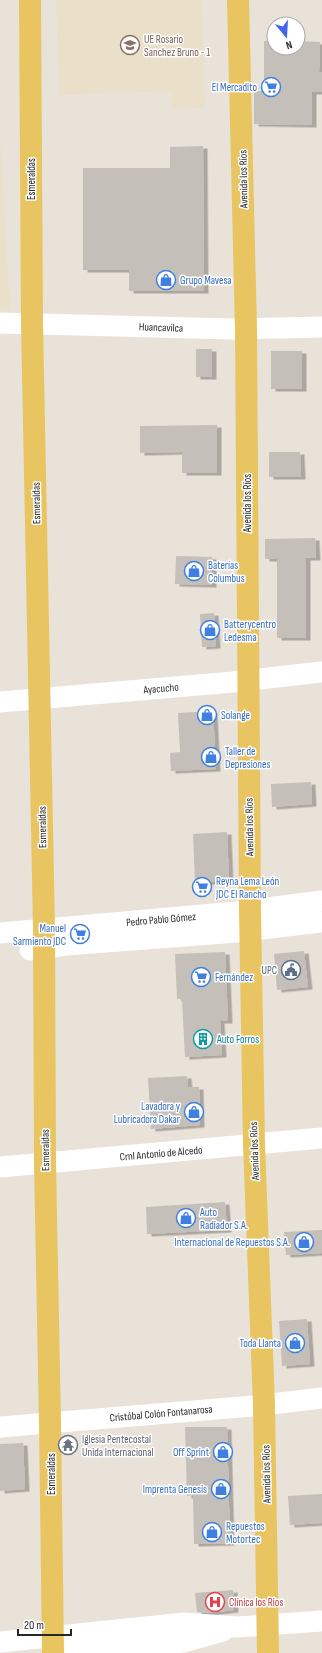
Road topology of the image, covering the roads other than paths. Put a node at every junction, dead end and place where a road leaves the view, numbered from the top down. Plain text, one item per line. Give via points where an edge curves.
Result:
1 (17, 0) edge
2 (30, 0) edge
3 (228, 0) edge
4 (238, 0) edge
5 (18, 323) edge
6 (322, 327) edge
7 (239, 329) junction
8 (322, 672) edge
9 (241, 681) junction
10 (33, 699) junction
11 (0, 702) edge
12 (322, 902) edge
13 (244, 921) junction
14 (322, 922) edge
15 (0, 933) edge
16 (36, 939) junction
17 (322, 1138) edge
18 (248, 1145) junction
19 (39, 1164) junction
20 (0, 1167) edge
21 (322, 1398) edge
22 (257, 1405) junction
23 (43, 1423) junction
24 (0, 1427) edge
25 (322, 1621) edge
26 (253, 1626) junction
27 (0, 1642) edge
28 (48, 1647) edge
29 (255, 1653) edge
30 (268, 1653) edge

1 - 5 main road, Esmeraldas
2 - 5 main road, Esmeraldas
3 - 7 main road, Avenida los Ríos
4 - 7 main road, Avenida los Ríos
5 - 7 street, Huancavilca
5 - 10 main road, Esmeraldas
6 - 7 street, Huancavilca
7 - 9 main road, Avenida los Ríos
8 - 9 street, Ayacucho
9 - 10 street, Ayacucho
9 - 13 main road, Avenida los Ríos
10 - 11 street, Ayacucho
10 - 16 main road, Esmeraldas
12 - 13 street, Pedro Pablo Gómez
13 - 14 street, Pedro Pablo Gómez
13 - 16 street, Pedro Pablo Gómez via 66,945
13 - 18 main road, Avenida los Ríos
15 - 16 street, Pedro Pablo Gómez
16 - 19 main road, Esmeraldas
17 - 18 street, Crnl Antonio de Alcedo
18 - 19 street, Crnl Antonio de Alcedo
18 - 22 main road, Avenida los Ríos
19 - 20 street, Crnl Antonio de Alcedo
19 - 23 main road, Esmeraldas
21 - 22 street, Cristóbal Colón Fontanarosa
22 - 23 street, Cristóbal Colón Fontanarosa
22 - 26 main road, Avenida los Ríos
23 - 24 street, Cristóbal Colón Fontanarosa
23 - 28 main road, Esmeraldas
25 - 26 street
26 - 28 street via 184,1623
26 - 29 main road, Avenida los Ríos
26 - 30 main road, Avenida los Ríos
27 - 28 street

